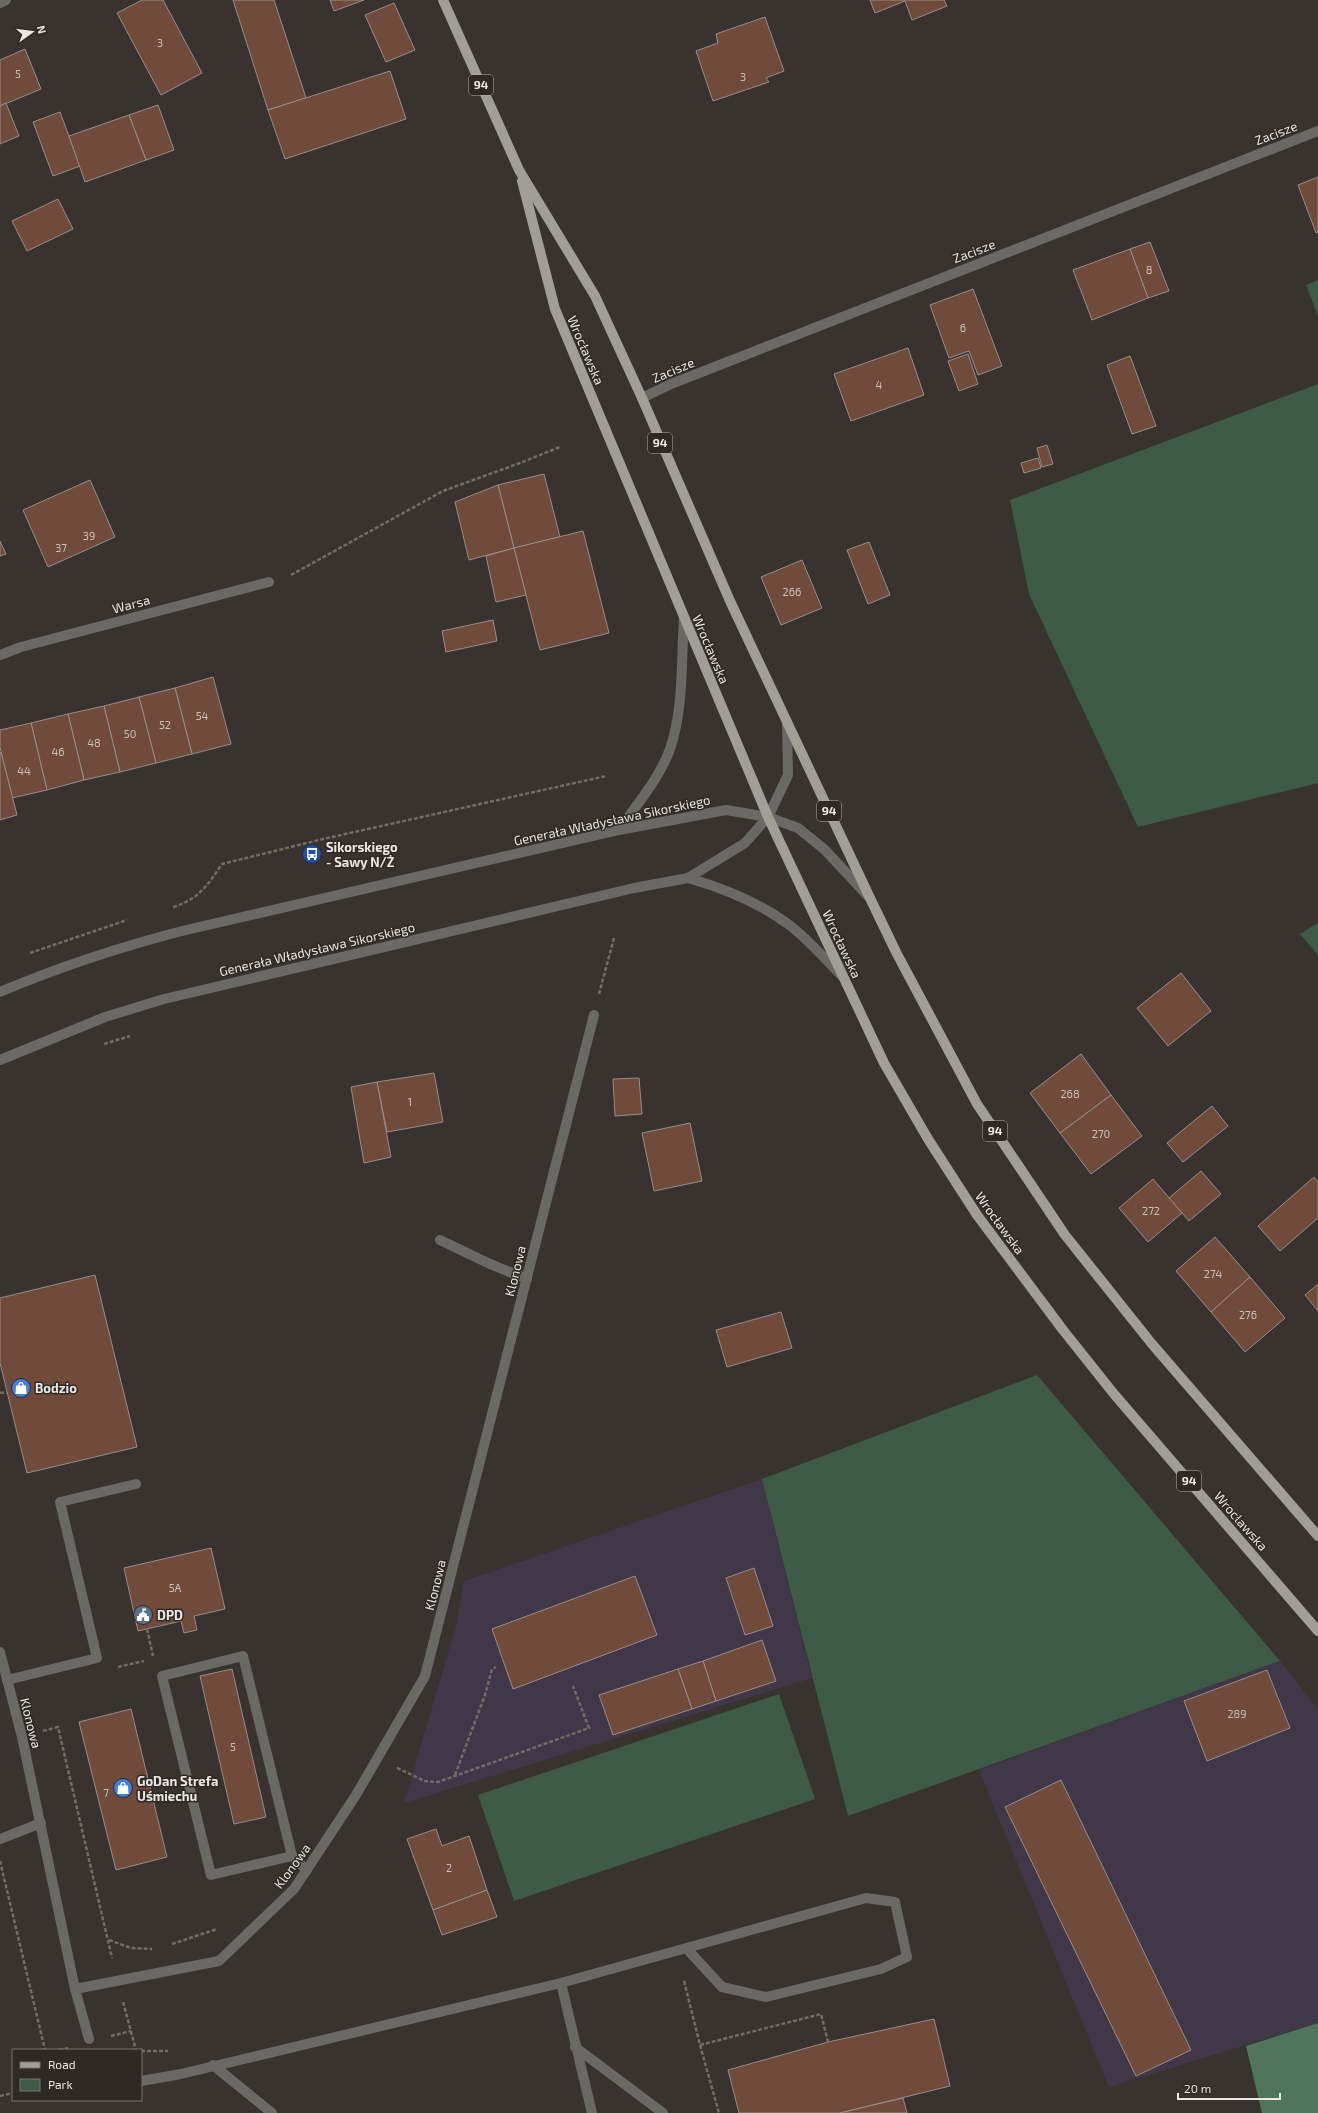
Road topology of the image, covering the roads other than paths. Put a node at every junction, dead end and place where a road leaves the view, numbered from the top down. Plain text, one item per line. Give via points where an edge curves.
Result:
1 (6, 0) edge
2 (443, 0) edge
3 (0, 3) edge
4 (1318, 130) edge
5 (519, 170) junction
6 (642, 398) junction
7 (269, 582) road end
8 (684, 618) junction
9 (0, 655) edge
10 (787, 723) junction
11 (768, 817) junction
12 (619, 830) junction
13 (688, 878) junction
14 (870, 898) junction
15 (843, 977) junction
16 (0, 992) edge
17 (594, 1015) road end
18 (0, 1060) edge
19 (440, 1240) dead end
20 (527, 1279) junction
21 (136, 1484) dead end
22 (1318, 1536) edge
23 (1318, 1631) edge
24 (0, 1652) edge
25 (7, 1680) junction
26 (41, 1824) junction
27 (0, 1839) edge
28 (292, 1856) junction
29 (307, 1870) junction
30 (687, 1949) junction
31 (561, 1982) junction
32 (76, 1989) junction
33 (89, 2039) dead end
34 (576, 2047) junction
35 (213, 2065) junction
36 (142, 2081) edge
37 (272, 2113) edge
38 (592, 2113) edge
39 (663, 2113) edge

1 - 3 street
2 - 5 main road, Wrocławska / 94
4 - 6 street, Zacisze via 671,384
5 - 6 main road, Wrocławska / 94 via 595,296
5 - 8 main road, Wrocławska / 94 via 555,309
6 - 10 main road, Wrocławska / 94 via 727,594
7 - 9 street, Warsa via 21,647
8 - 11 main road, Wrocławska / 94
8 - 12 street via 676,728 662,767
10 - 11 street via 788,775
10 - 14 main road, Wrocławska / 94
11 - 12 street, Generała Władysława Sikorskiego via 726,810
11 - 13 street, Generała Władysława Sikorskiego via 745,842
11 - 14 street via 798,828 824,849
11 - 15 main road, Wrocławska / 94
12 - 16 street, Generała Władysława Sikorskiego via 120,947
13 - 15 street via 712,885 756,904 789,924
13 - 18 street, Generała Władysława Sikorskiego via 634,888 164,999 105,1017
14 - 22 main road, Wrocławska / 94 via 977,1104 1065,1235 1152,1344
15 - 23 main road, Wrocławska / 94 via 884,1063 928,1139 977,1214 1114,1394
17 - 20 street, Klonowa
19 - 20 street
20 - 29 street, Klonowa via 425,1676 356,1795
21 - 25 street via 60,1502 97,1658
24 - 25 street, Klonowa
25 - 26 street, Klonowa
26 - 27 street
26 - 32 street, Klonowa
28 - 28 street via 211,1875 162,1676 243,1656
28 - 29 street
29 - 32 street, Klonowa via 294,1889 219,1961
30 - 30 street via 722,1987 766,1996 881,1969 907,1957 895,1902 866,1898
30 - 31 street
31 - 34 street
31 - 35 street
32 - 33 street, Klonowa
34 - 38 street
34 - 39 street
35 - 36 street
35 - 37 street

